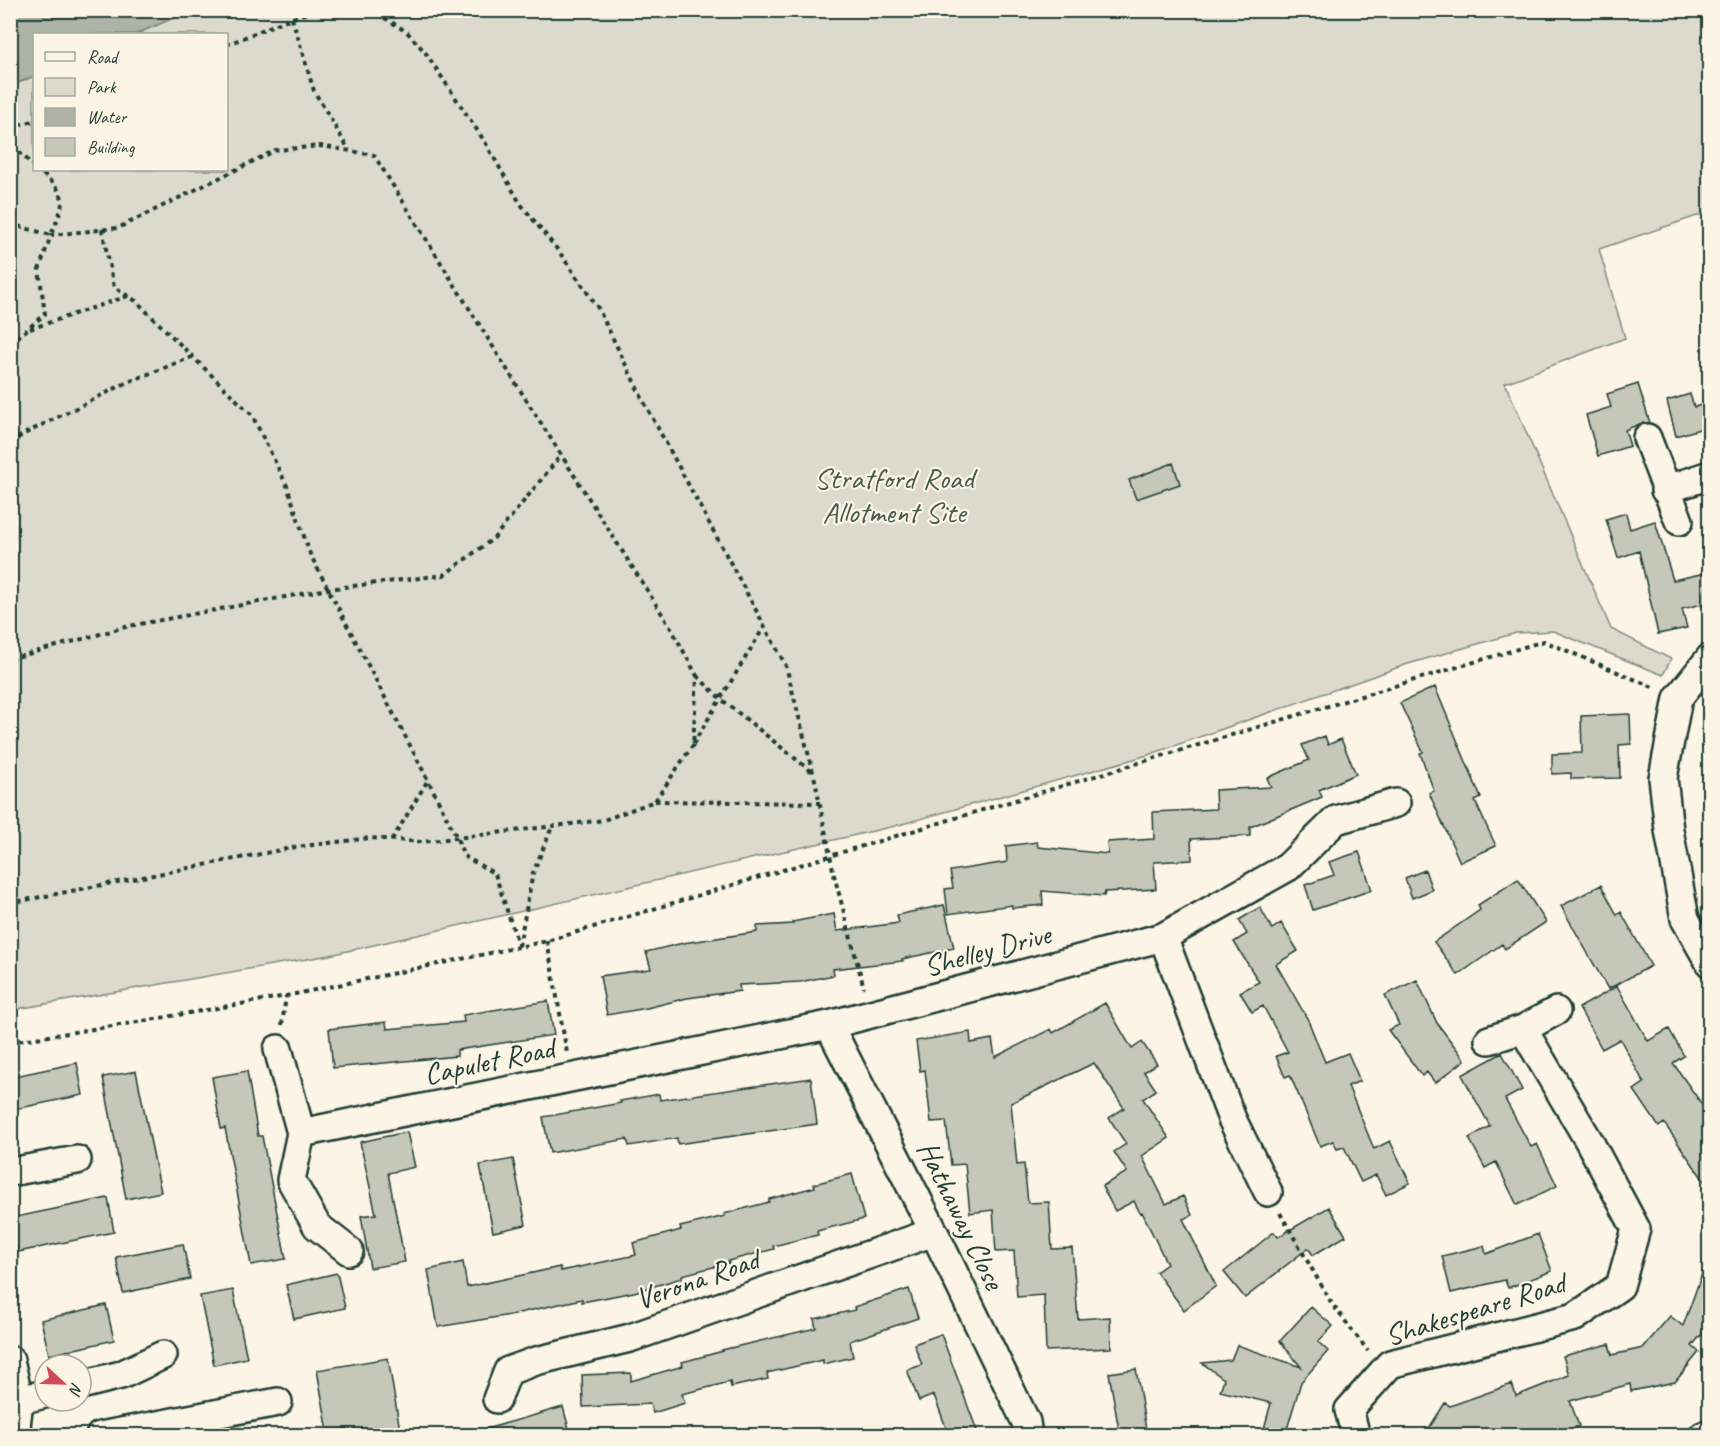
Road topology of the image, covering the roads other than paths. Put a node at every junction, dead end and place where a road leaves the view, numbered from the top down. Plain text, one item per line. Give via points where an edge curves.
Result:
1 (1647, 438) dead end
2 (1710, 474) edge
3 (1665, 490) junction
4 (1679, 521) dead end
5 (1710, 657) edge
6 (1396, 803) dead end
7 (1162, 938) junction
8 (1710, 963) edge
9 (1556, 1011) dead end
10 (829, 1026) junction
11 (1523, 1029) junction
12 (1489, 1040) dead end
13 (278, 1049) dead end
14 (301, 1133) junction
15 (77, 1160) dead end
16 (10, 1172) edge
17 (1268, 1192) road end
18 (934, 1232) junction
19 (349, 1251) dead end
20 (163, 1355) dead end
21 (10, 1360) edge
22 (93, 1382) edge
23 (32, 1397) edge
24 (497, 1399) dead end
25 (278, 1402) dead end
26 (1710, 1433) edge
27 (15, 1436) edge
28 (100, 1436) edge
29 (1028, 1436) edge
30 (1356, 1436) edge
31 (1702, 1436) edge

1 - 3 street
2 - 3 street
3 - 4 street
5 - 8 street via 1678,698 1663,778 1685,919
6 - 7 street, Shelley Drive via 1336,820 1288,867
7 - 10 street, Shelley Drive
7 - 17 street via 1232,1119
9 - 11 street
10 - 14 street, Capulet Road
10 - 18 street, Hathaway Close
11 - 12 street
11 - 30 street, Shakespeare Road via 1636,1229 1620,1286 1575,1317 1390,1364 1349,1410
13 - 14 street
14 - 19 street via 291,1180 317,1226
15 - 16 street
18 - 24 street, Verona Road via 630,1338 508,1371
18 - 29 street, Hathaway Close via 1026,1422
20 - 22 street via 121,1375
21 - 23 street
23 - 27 street
25 - 28 street
26 - 31 street

